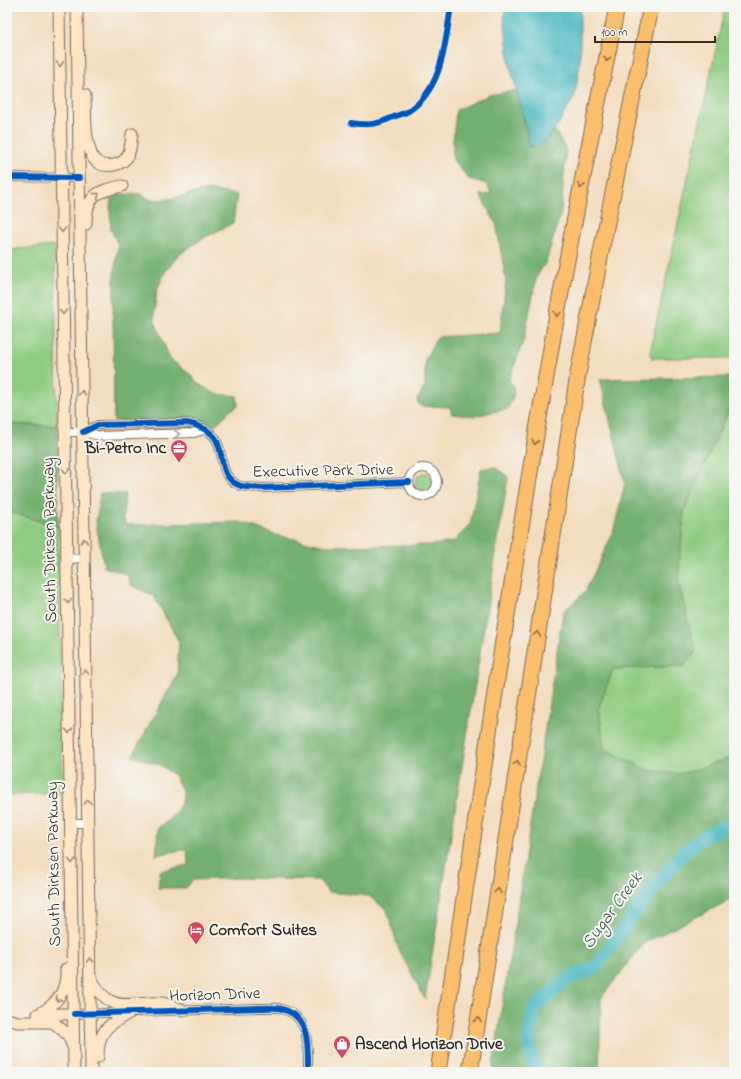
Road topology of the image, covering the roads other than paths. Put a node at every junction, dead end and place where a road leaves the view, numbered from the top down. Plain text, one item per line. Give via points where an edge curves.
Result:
1 (59, 7) edge
2 (76, 7) edge
3 (617, 7) edge
4 (651, 7) edge
5 (77, 56) junction
6 (132, 134) dead end
7 (7, 177) edge
8 (62, 177) junction
9 (79, 178) junction
10 (122, 186) dead end
11 (81, 342) junction
12 (65, 432) junction
13 (83, 432) junction
14 (409, 482) dead end
15 (84, 558) junction
16 (67, 559) junction
17 (71, 823) junction
18 (88, 823) junction
19 (72, 907) junction
20 (90, 976) junction
21 (183, 1010) junction
22 (131, 1012) junction
23 (91, 1013) junction
24 (39, 1014) junction
25 (74, 1014) junction
26 (7, 1016) edge
27 (7, 1019) edge
28 (74, 1050) junction
29 (74, 1072) edge
30 (91, 1072) edge
31 (98, 1072) edge
32 (308, 1072) edge
33 (438, 1072) edge
34 (470, 1072) edge

1 -> 8 main road, South Dirksen Parkway
2 - 5 main road, South Dirksen Parkway
3 -> 33 highway via 542,400
34 -> 4 highway via 578,374
5 - 6 main road via 85,90 87,139 94,159 107,166 117,165 128,156
5 - 9 main road, South Dirksen Parkway
7 - 8 street
8 - 9 street
8 -> 12 main road, South Dirksen Parkway
9 - 11 main road, South Dirksen Parkway
11 -> 10 main road via 87,315 88,205 99,192
13 -> 11 main road, South Dirksen Parkway
12 - 13 street, Executive Park Drive
12 -> 16 main road, South Dirksen Parkway
13 - 14 street, Executive Park Drive via 98,425 196,425 215,438 226,473 241,486 263,488
15 -> 13 main road, South Dirksen Parkway
15 - 16 street
18 -> 15 main road, South Dirksen Parkway
16 -> 17 main road, South Dirksen Parkway
17 - 18 street
17 -> 19 main road, South Dirksen Parkway
20 -> 18 main road, South Dirksen Parkway
19 -> 24 main road via 66,934 64,989 61,996
19 - 25 main road, South Dirksen Parkway
20 - 21 main road via 99,991 112,1003 164,1003
20 - 23 main road, South Dirksen Parkway
21 - 22 street, Horizon Drive
21 - 32 street, Horizon Drive via 272,1008 288,1011 307,1034
22 - 23 street, Horizon Drive
22 - 31 main road via 109,1026 100,1038
23 - 25 street, Horizon Drive
23 - 30 main road, South Dirksen Parkway
24 - 25 main road
24 - 26 main road
25 - 28 main road, South Dirksen Parkway
27 - 28 main road via 18,1022 54,1022 68,1035
28 - 29 main road, South Dirksen Parkway

